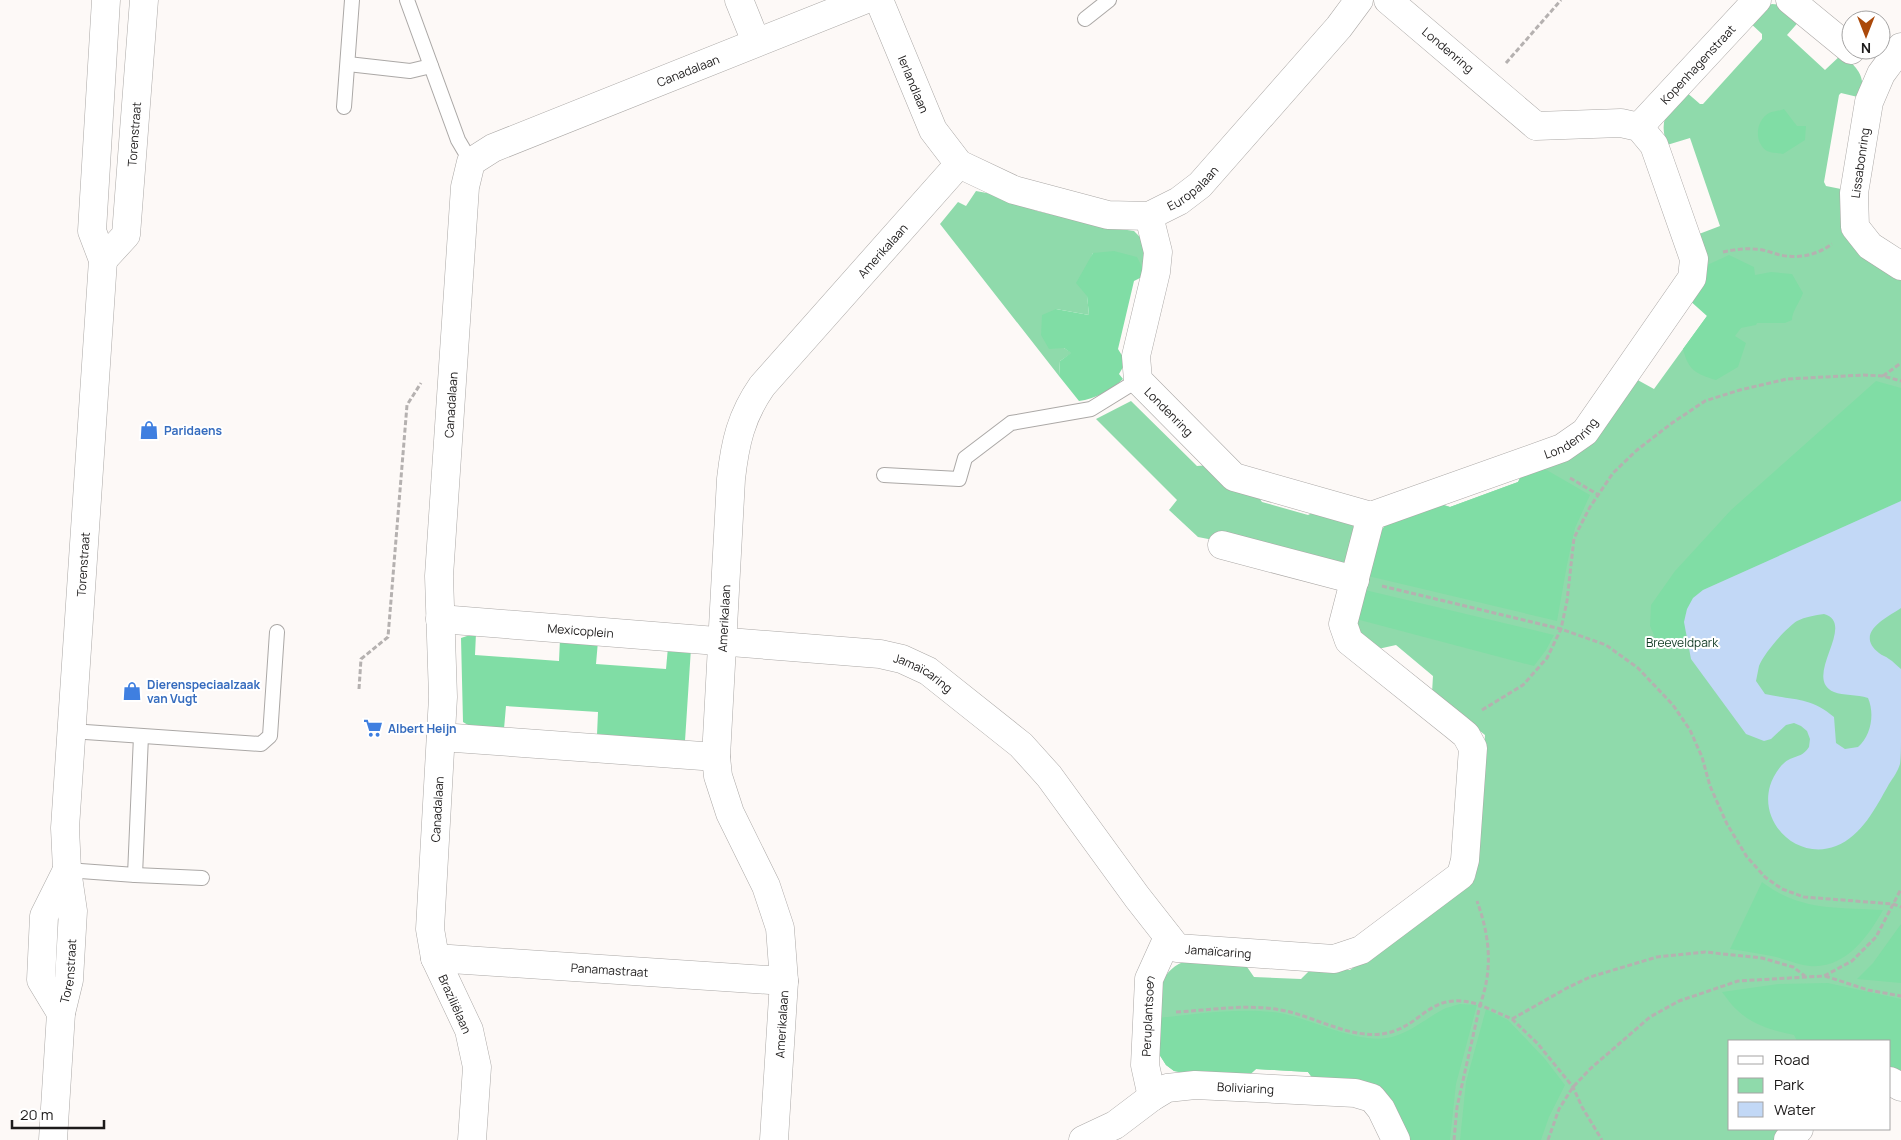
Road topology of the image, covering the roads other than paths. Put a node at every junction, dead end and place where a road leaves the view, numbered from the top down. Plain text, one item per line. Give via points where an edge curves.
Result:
1 (106, 0) edge
2 (144, 0) edge
3 (352, 0) edge
4 (406, 0) edge
5 (739, 0) edge
6 (864, 0) edge
7 (879, 0) edge
8 (1109, 0) edge
9 (1359, 0) edge
10 (1388, 0) edge
11 (1757, 0) edge
12 (1790, 0) edge
13 (1086, 20) dead end
14 (756, 42) junction
15 (1841, 42) edge
16 (1901, 47) edge
17 (1864, 60) edge
18 (348, 64) junction
19 (431, 66) junction
20 (1881, 74) junction
21 (344, 107) dead end
22 (1639, 127) junction
23 (471, 162) junction
24 (959, 164) junction
25 (1148, 216) junction
26 (103, 260) junction
27 (1901, 266) edge
28 (1138, 380) junction
29 (884, 475) dead end
30 (1371, 516) junction
31 (1222, 545) dead end
32 (1355, 580) junction
33 (440, 619) junction
34 (277, 632) dead end
35 (722, 642) junction
36 (71, 731) junction
37 (141, 736) junction
38 (441, 737) junction
39 (716, 757) junction
40 (66, 870) junction
41 (135, 875) junction
42 (202, 878) dead end
43 (1168, 937) junction
44 (435, 958) junction
45 (784, 981) junction
46 (1152, 1097) junction
47 (1799, 1130) edge
48 (53, 1140) edge
49 (472, 1140) edge
50 (774, 1140) edge
51 (1083, 1140) edge
52 (1396, 1140) edge
53 (1788, 1140) edge

1 - 26 street, Torenstraat via 92,231
2 - 26 street, Torenstraat via 126,235
3 - 18 lane
4 - 19 lane
5 - 14 street
6 - 14 street, Canadalaan
7 - 24 street, Ierlandlaan via 933,130
8 - 13 lane
9 - 25 street, Europalaan via 1200,185 1179,201
10 - 22 street, Londenring via 1536,126 1621,123
11 - 22 street, Kopenhagenstraat
12 - 15 street
14 - 23 street, Canadalaan via 493,148
16 - 20 street, Lissabonring
17 - 20 street
18 - 19 lane via 410,71
18 - 21 lane
19 - 23 lane via 460,146
20 - 27 street, Lissabonring via 1869,102 1854,193 1854,227 1870,246
22 - 30 street, Londenring via 1654,145 1694,259 1692,278 1585,432 1562,448
23 - 33 street, Canadalaan via 465,187 439,576
24 - 25 street, Europalaan via 1024,192 1108,215
24 - 35 street, Amerikalaan via 762,386 749,405 734,451
25 - 28 street, Londenring via 1158,252 1136,356
26 - 36 street, Torenstraat
28 - 29 lane via 1091,408 1011,422 965,458 959,479
28 - 30 street, Londenring via 1234,477
30 - 32 street
31 - 32 street
32 - 43 street, Jamaïcaring via 1343,624 1349,641 1466,735 1473,748 1465,860 1461,875 1361,950 1334,959 1176,948
33 - 35 street, Mexicoplein
33 - 38 street, Canadalaan
34 - 37 lane via 270,736 261,744
35 - 39 street, Amerikalaan
35 - 43 street, Jamaïcaring via 880,654 928,671 1020,745 1049,776
36 - 37 lane
36 - 40 street, Torenstraat via 65,828
37 - 41 lane
38 - 39 street
38 - 44 street, Canadalaan via 430,928
39 - 45 street, Amerikalaan via 718,776 730,813 766,886 780,928
40 - 41 lane
40 - 48 street, Torenstraat via 44,916 41,980 61,1013
41 - 42 lane
43 - 46 street, Peruplantsoen via 1149,979 1145,1065
44 - 45 street, Panamastraat
44 - 49 street, Braziliëlaan via 469,1030 477,1067
45 - 50 street, Amerikalaan
46 - 51 street, Boliviaring via 1115,1125
46 - 52 street, Boliviaring via 1167,1088 1194,1085 1355,1093 1377,1103
47 - 53 street

